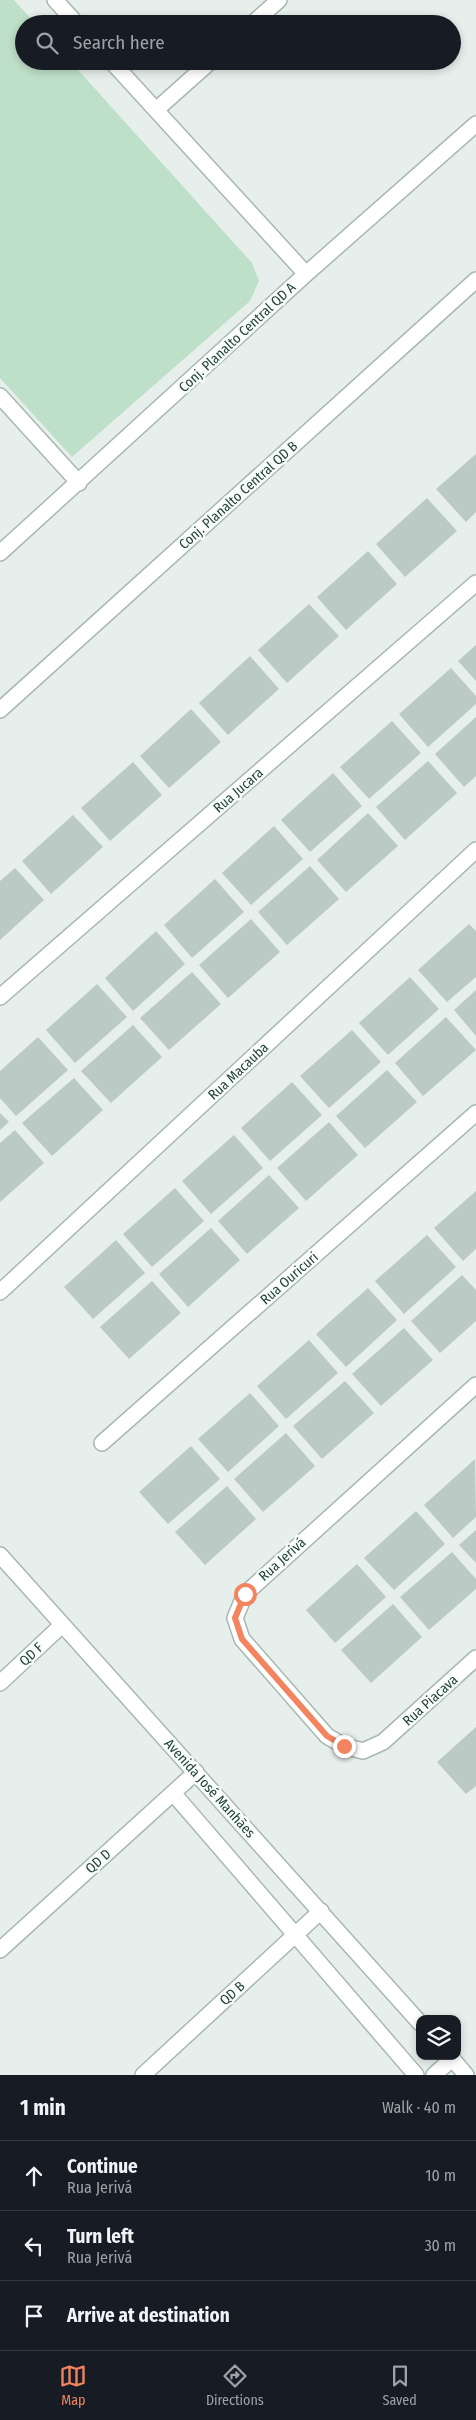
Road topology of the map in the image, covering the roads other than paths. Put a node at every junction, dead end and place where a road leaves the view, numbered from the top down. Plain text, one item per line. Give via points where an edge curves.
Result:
1 (55, 0) edge
2 (279, 0) edge
3 (69, 15) edge
4 (262, 15) edge
5 (119, 70) edge
6 (201, 70) edge
7 (156, 110) junction
8 (476, 124) edge
9 (306, 274) junction
10 (476, 280) edge
11 (0, 396) edge
12 (79, 482) junction
13 (0, 553) edge
14 (476, 583) edge
15 (0, 710) edge
16 (476, 850) edge
17 (0, 997) edge
18 (476, 1113) edge
19 (0, 1292) edge
20 (476, 1385) edge
21 (102, 1444) dead end
22 (0, 1554) edge
23 (62, 1625) junction
24 (476, 1658) edge
25 (0, 1683) edge
26 (383, 1742) joint
27 (196, 1772) junction
28 (173, 1793) junction
29 (321, 1911) junction
30 (295, 1937) junction
31 (0, 1950) edge
32 (416, 2018) edge
33 (449, 2060) edge
34 (453, 2060) edge
35 (143, 2075) edge
36 (416, 2075) edge
37 (434, 2075) edge
38 (466, 2075) edge

1 - 3 street
2 - 4 street
5 - 7 street
6 - 7 street
7 - 9 street
8 - 9 street, Conj. Planalto Central QD A
9 - 12 street, Conj. Planalto Central QD A
10 - 15 street, Conj. Planalto Central QD B
11 - 12 street
12 - 13 street, Conj. Planalto Central QD A
14 - 17 street, Rua Jucara
16 - 19 street, Rua Macauba
18 - 21 street, Rua Ouricuri
20 - 26 street, Rua Jerivá via 245,1594 235,1618 242,1639 327,1736 344,1746 363,1751
22 - 23 street, Avenida José Manhães
23 - 25 street, QD F
23 - 27 street, Avenida José Manhães
24 - 26 street, Rua Piacava
27 - 28 street, QD D
27 - 29 street, Avenida José Manhães
28 - 30 street
28 - 31 street, QD D
29 - 30 street, QD B
29 - 32 street, Avenida José Manhães
30 - 35 street, QD B
30 - 36 street
33 - 37 street
34 - 38 street

